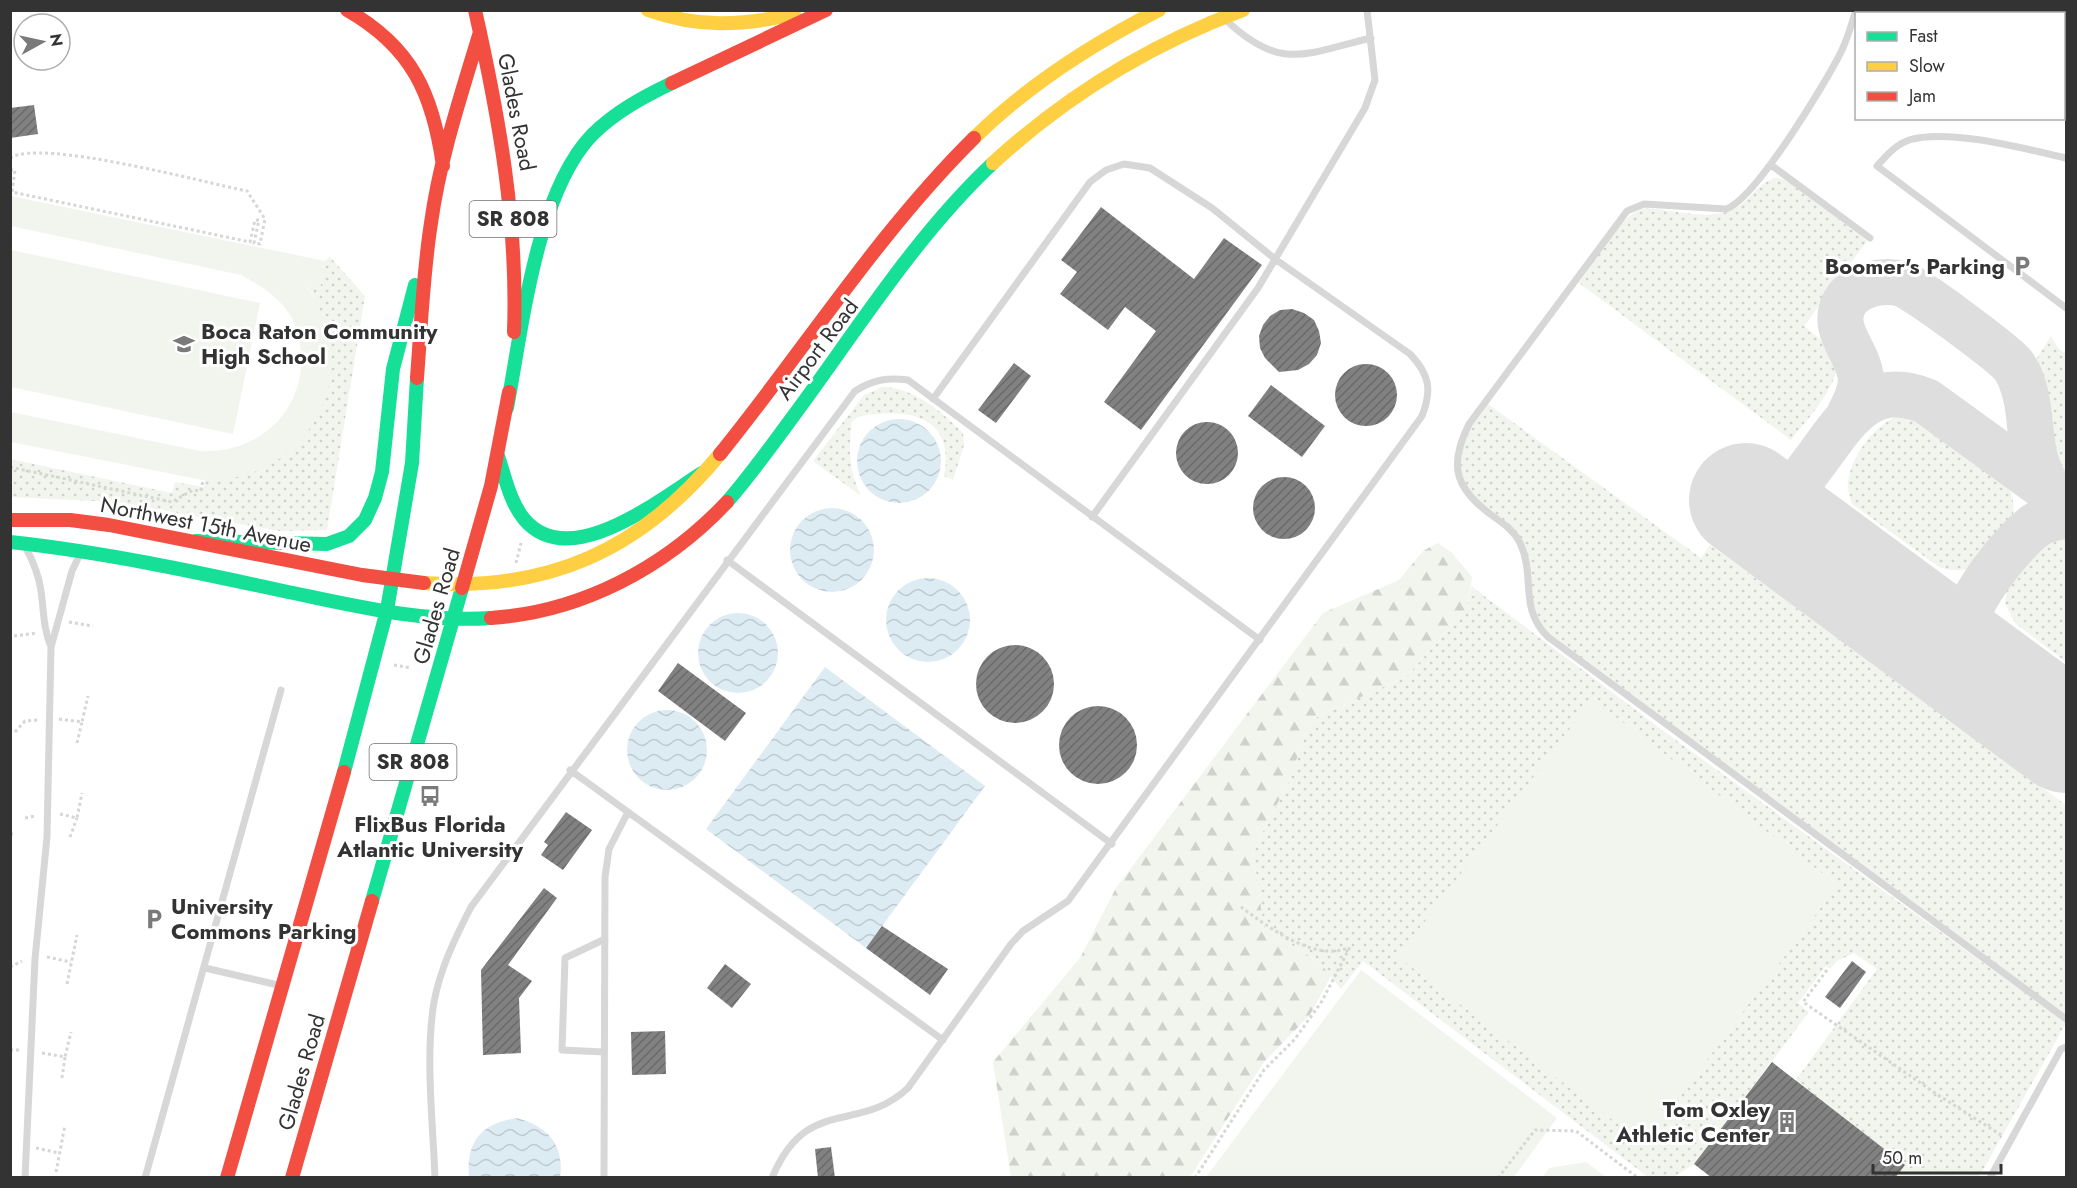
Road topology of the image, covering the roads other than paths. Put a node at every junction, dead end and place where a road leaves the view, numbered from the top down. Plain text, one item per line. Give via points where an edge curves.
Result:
1 (347, 10) edge
2 (475, 10) edge
3 (486, 10) edge
4 (648, 10) edge
5 (810, 10) edge
6 (826, 10) edge
7 (1160, 10) edge
8 (1243, 10) edge
9 (1367, 10) edge
10 (1855, 13) edge
11 (1224, 18) junction
12 (480, 32) junction
13 (1371, 38) junction
14 (2067, 158) edge
15 (1771, 165) junction
16 (443, 166) junction
17 (1870, 238) dead end
18 (427, 249) junction
19 (1275, 259) junction
20 (2067, 308) edge
21 (933, 399) junction
22 (507, 408) junction
23 (498, 455) junction
24 (702, 473) junction
25 (1092, 517) junction
26 (10, 520) edge
27 (196, 541) junction
28 (17, 543) edge
29 (82, 549) junction
30 (727, 560) junction
31 (393, 580) junction
32 (463, 585) junction
33 (387, 610) junction
34 (454, 618) junction
35 (1260, 640) junction
36 (51, 647) junction
37 (281, 690) dead end
38 (570, 770) junction
39 (628, 812) junction
40 (1112, 844) junction
41 (605, 939) junction
42 (205, 968) junction
43 (282, 986) junction
44 (2067, 1019) edge
45 (943, 1040) junction
46 (2067, 1047) edge
47 (604, 1053) junction
48 (25, 1178) edge
49 (145, 1178) edge
50 (227, 1178) edge
51 (292, 1178) edge
52 (435, 1178) edge
53 (604, 1178) edge
54 (772, 1178) edge
55 (1990, 1178) edge

1 - 16 main road via 379,31 418,76 436,119
2 - 12 main road, Glades Road / SR 808
3 - 12 main road, Glades Road / SR 808
4 - 5 main road via 687,23 726,26
6 - 22 main road via 640,98 613,116 580,149 564,172 548,210
7 - 24 main road, Airport Road via 1050,74 1001,113 957,156 864,266
8 - 11 main road, Airport Road
9 - 13 lane
10 - 15 lane via 1842,50
11 - 13 lane via 1244,37 1269,52 1299,56
11 - 34 main road, Airport Road via 1155,48 1100,79 1000,156 934,228 735,491 707,522 675,548 615,585 561,606 514,616
12 - 16 main road, Glades Road / SR 808
12 - 22 main road, Glades Road / SR 808 via 502,129 513,219 514,321
13 - 19 lane via 1375,80 1371,95
14 - 20 lane via 1931,136 1897,146 1877,166
15 - 17 lane
15 - 44 lane via 1741,200 1726,209 1644,204 1627,211 1469,424 1455,461 1459,477 1469,499 1506,526 1519,542 1532,615 1548,637
16 - 18 main road, Glades Road / SR 808
18 - 27 main road via 398,339 384,462 373,504 360,528 345,540 327,544
18 - 31 main road, Glades Road / SR 808 via 415,432
19 - 21 lane via 1212,208 1150,168 1124,164 1106,170 1090,182
19 - 25 lane
19 - 35 lane via 1410,354 1424,372 1429,398 1422,416
21 - 25 lane
21 - 30 lane via 908,380 890,378 870,382 855,391
22 - 23 main road, Glades Road / SR 808
23 - 24 main road via 513,500 526,521 546,536 570,541 608,530
23 - 32 main road, Glades Road / SR 808
24 - 32 main road, Airport Road via 652,522 600,554 531,577
25 - 35 lane
26 - 27 main road, Northwest 15th Avenue via 88,522
27 - 31 main road, Northwest 15th Avenue
28 - 29 main road
28 - 36 lane via 35,566 44,631
29 - 33 main road
29 - 36 lane
30 - 38 lane
30 - 40 lane
31 - 32 main road, Airport Road
31 - 33 main road, Glades Road / SR 808
32 - 34 main road, Glades Road / SR 808
33 - 34 main road, Airport Road
33 - 43 main road, Glades Road / SR 808
34 - 51 main road, Glades Road / SR 808
35 - 40 lane
36 - 48 lane via 47,837 36,930
37 - 42 lane
38 - 39 lane
38 - 52 lane via 471,907 443,970 434,1000 432,1031
39 - 41 lane via 609,849
39 - 45 lane
40 - 45 lane via 1068,901 1023,931 1011,944
41 - 47 lane
41 - 47 lane via 565,958 562,1050
42 - 43 lane
42 - 49 lane
43 - 50 main road, Glades Road / SR 808
45 - 54 lane via 894,1101 811,1127 794,1140
46 - 55 lane via 2061,1049
47 - 53 lane

